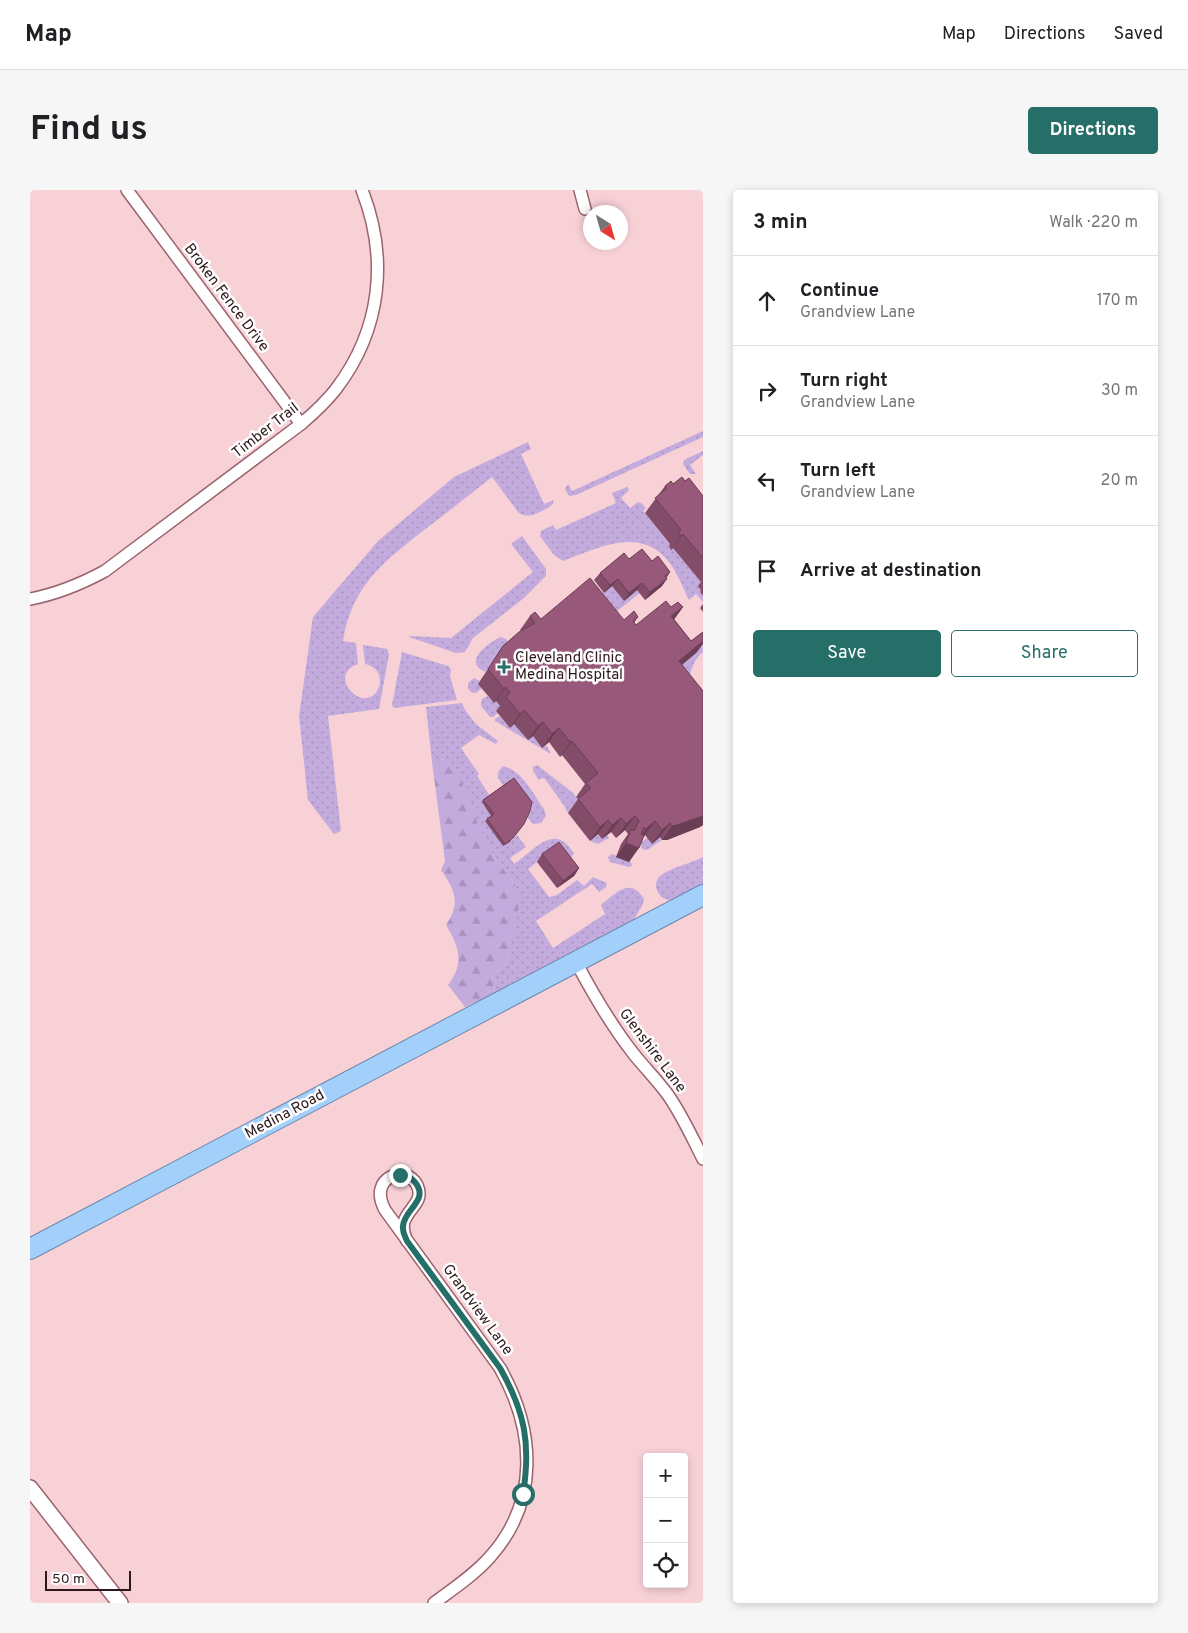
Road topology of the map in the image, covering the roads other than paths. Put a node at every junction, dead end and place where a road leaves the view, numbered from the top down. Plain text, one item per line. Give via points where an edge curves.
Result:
1 (127, 190) edge
2 (362, 190) edge
3 (580, 190) edge
4 (584, 205) edge
5 (301, 424) junction
6 (30, 600) edge
7 (703, 895) edge
8 (576, 962) junction
9 (703, 1159) edge
10 (407, 1241) junction
11 (30, 1249) edge
12 (30, 1488) edge
13 (120, 1603) edge
14 (434, 1603) edge

1 - 5 street, Broken Fence Drive
2 - 5 street, Timber Trail via 378,252 377,292 370,323 349,370 330,396
3 - 4 street
5 - 6 street, Timber Trail via 104,571 84,582
7 - 8 highway, Medina Road
8 - 9 street, Glenshire Lane via 609,1020 670,1097
8 - 11 highway, Medina Road
10 - 10 street, Grandview Lane via 403,1226 419,1199 419,1191 411,1178 397,1175 384,1182 379,1196 384,1210
10 - 14 street, Grandview Lane via 500,1368 520,1411 527,1453 527,1472 518,1513 501,1544 474,1573
12 - 13 street

